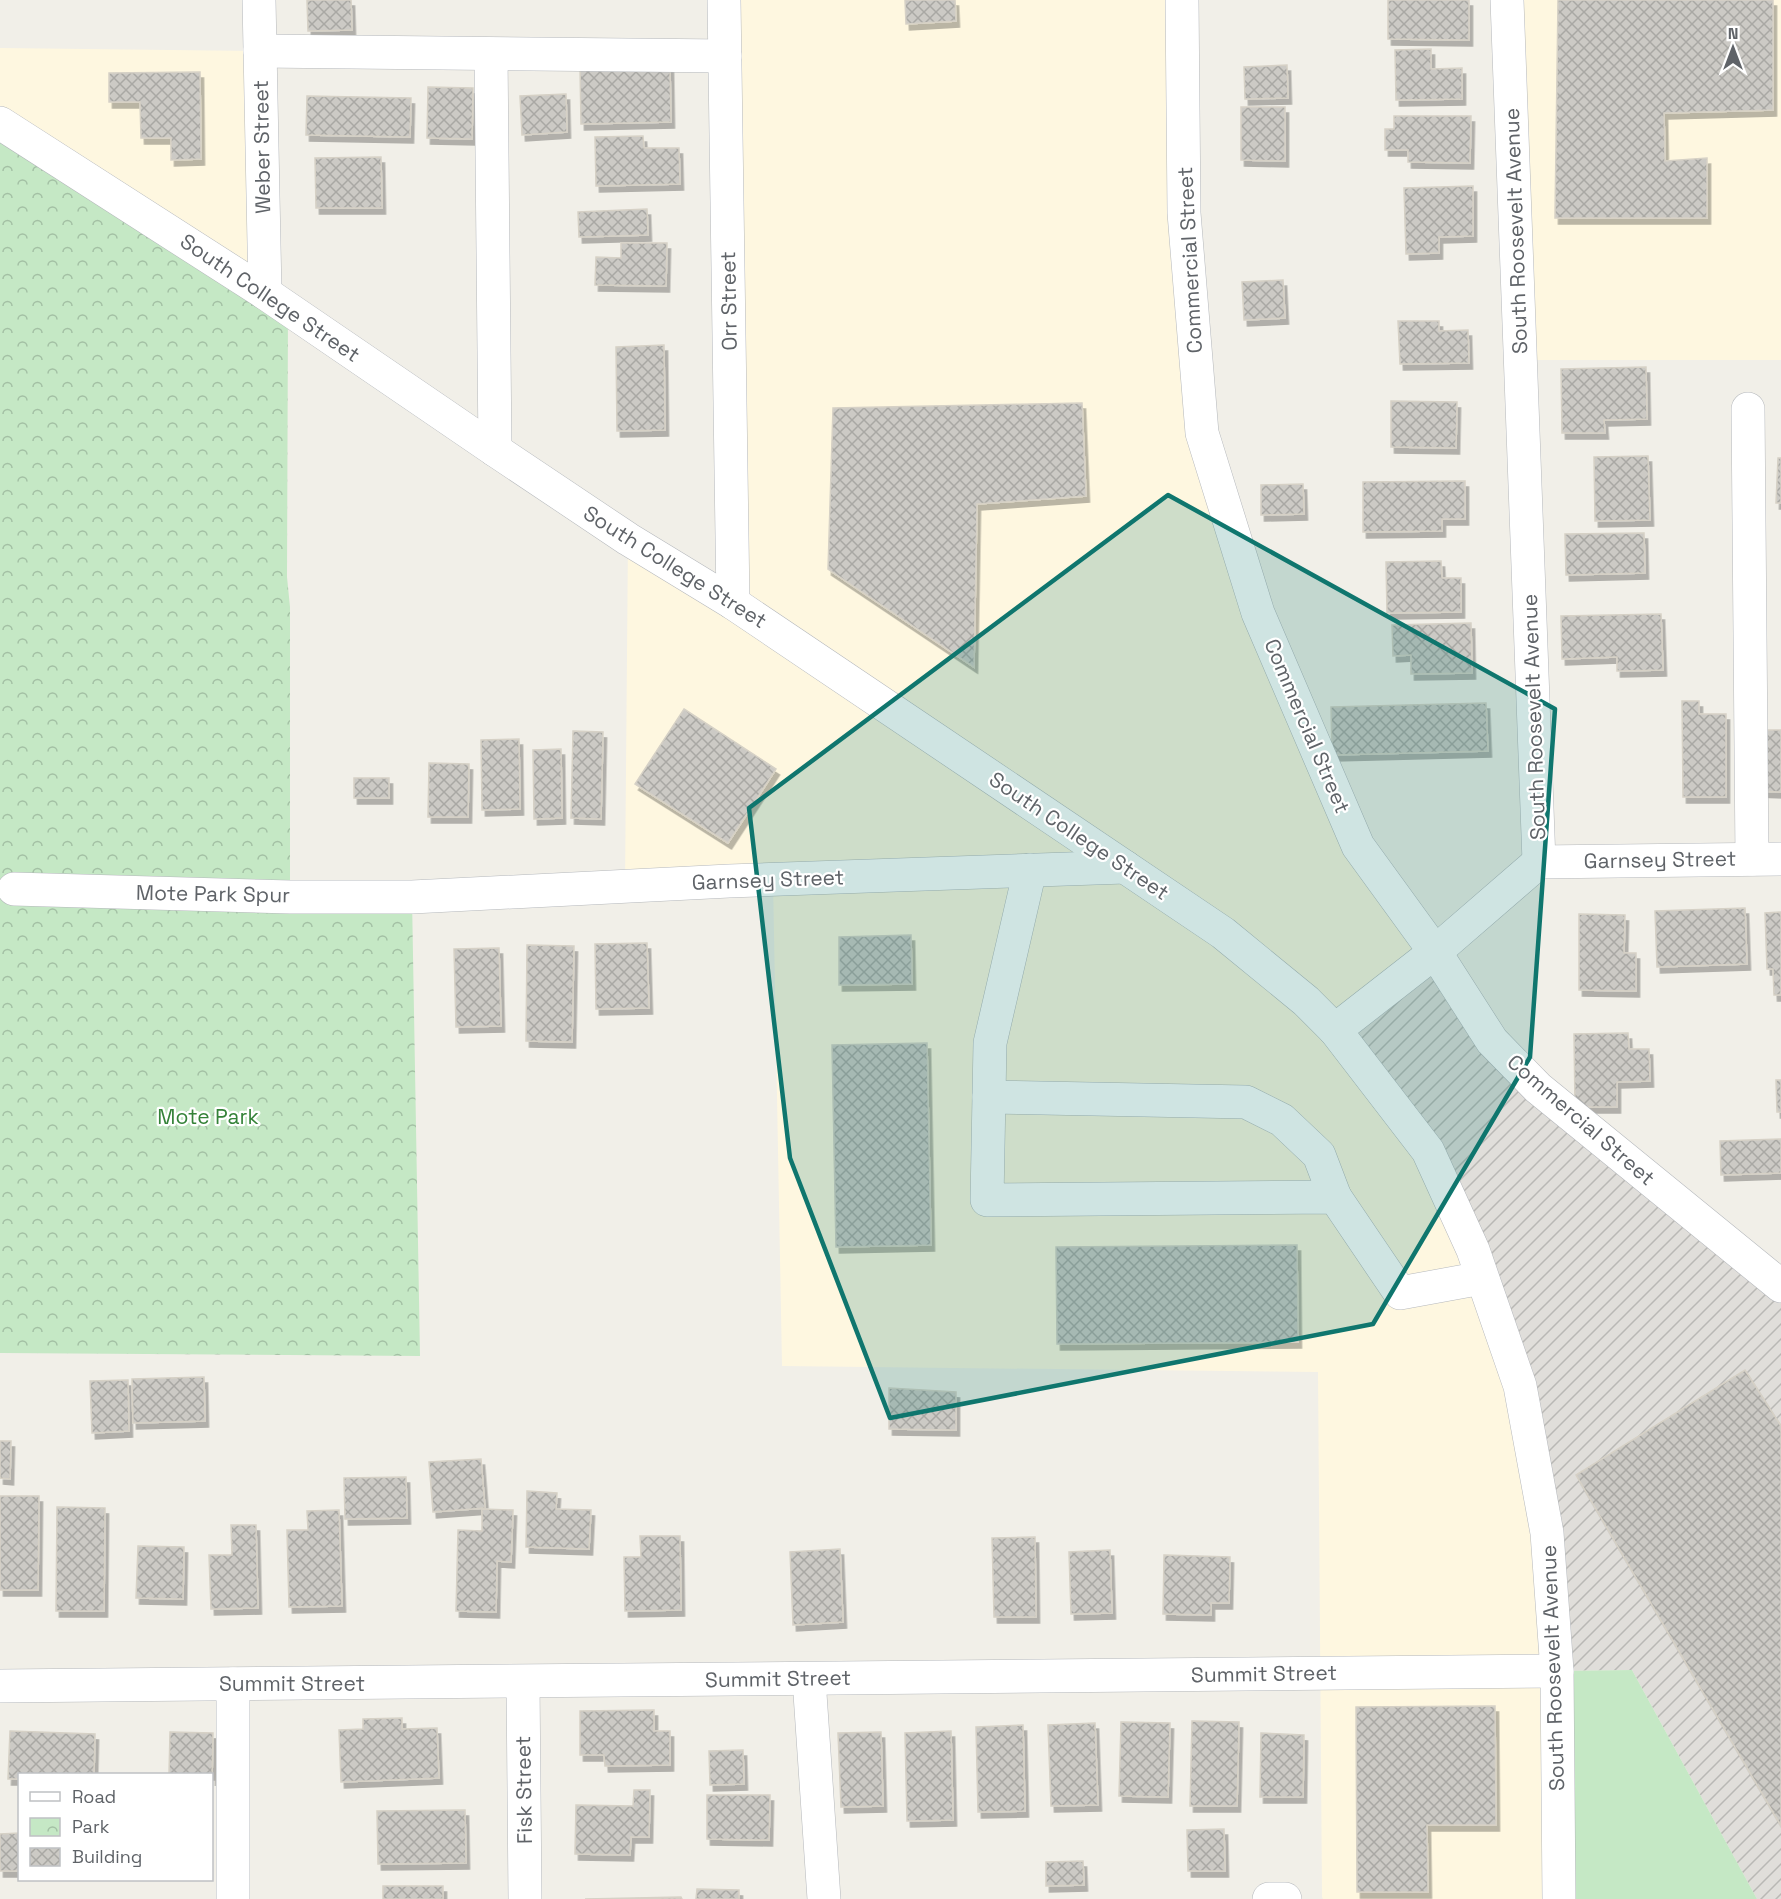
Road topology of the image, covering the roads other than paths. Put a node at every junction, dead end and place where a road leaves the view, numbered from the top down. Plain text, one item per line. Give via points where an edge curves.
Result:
1 (259, 0) edge
2 (724, 0) edge
3 (1182, 0) edge
4 (1508, 0) edge
5 (260, 51) junction
6 (491, 54) junction
7 (725, 56) junction
8 (0, 123) edge
9 (265, 293) junction
10 (1748, 409) dead end
11 (495, 450) junction
12 (733, 603) junction
13 (1766, 859) edge
14 (1539, 862) junction
15 (1125, 867) junction
16 (1030, 870) junction
17 (14, 889) dead end
18 (412, 897) joint
19 (1435, 952) junction
20 (1335, 1030) junction
21 (989, 1097) junction
22 (1335, 1197) junction
23 (1482, 1278) junction
24 (1781, 1286) edge
25 (1557, 1671) junction
26 (809, 1679) junction
27 (523, 1682) junction
28 (232, 1684) junction
29 (0, 1686) edge
30 (233, 1899) edge
31 (525, 1899) edge
32 (825, 1899) edge
33 (1269, 1899) edge
34 (1285, 1899) edge
35 (1559, 1899) edge

1 - 5 street, Weber Street
2 - 7 street, Orr Street
3 - 19 street, Commercial Street via 1184,213 1202,433 1258,613 1358,846
4 - 14 street, South Roosevelt Avenue
5 - 6 street
5 - 9 street, Weber Street
6 - 7 street
6 - 11 street
7 - 12 street, Orr Street
8 - 9 street, South College Street
9 - 11 street, South College Street
10 - 13 street
11 - 12 street, South College Street
12 - 15 street, South College Street
13 - 14 street, Garnsey Street
14 - 19 street, South Roosevelt Avenue
15 - 16 street, Garnsey Street
15 - 20 street, South College Street via 1223,933
16 - 18 street, Garnsey Street
16 - 21 street via 990,1043
17 - 18 street, Mote Park Spur
19 - 20 street, South Roosevelt Avenue
19 - 24 street, Commercial Street via 1492,1041 1538,1088
20 - 23 street, South Roosevelt Avenue via 1428,1151
21 - 22 street via 1246,1102 1282,1120 1319,1155
21 - 22 street via 987,1200
22 - 23 street via 1400,1293
23 - 25 street, South Roosevelt Avenue via 1520,1386 1547,1533
25 - 26 street, Summit Street
25 - 35 street, South Roosevelt Avenue
26 - 27 street, Summit Street
26 - 32 street
27 - 28 street, Summit Street
27 - 31 street, Fisk Street
28 - 29 street, Summit Street
28 - 30 street
33 - 34 street

